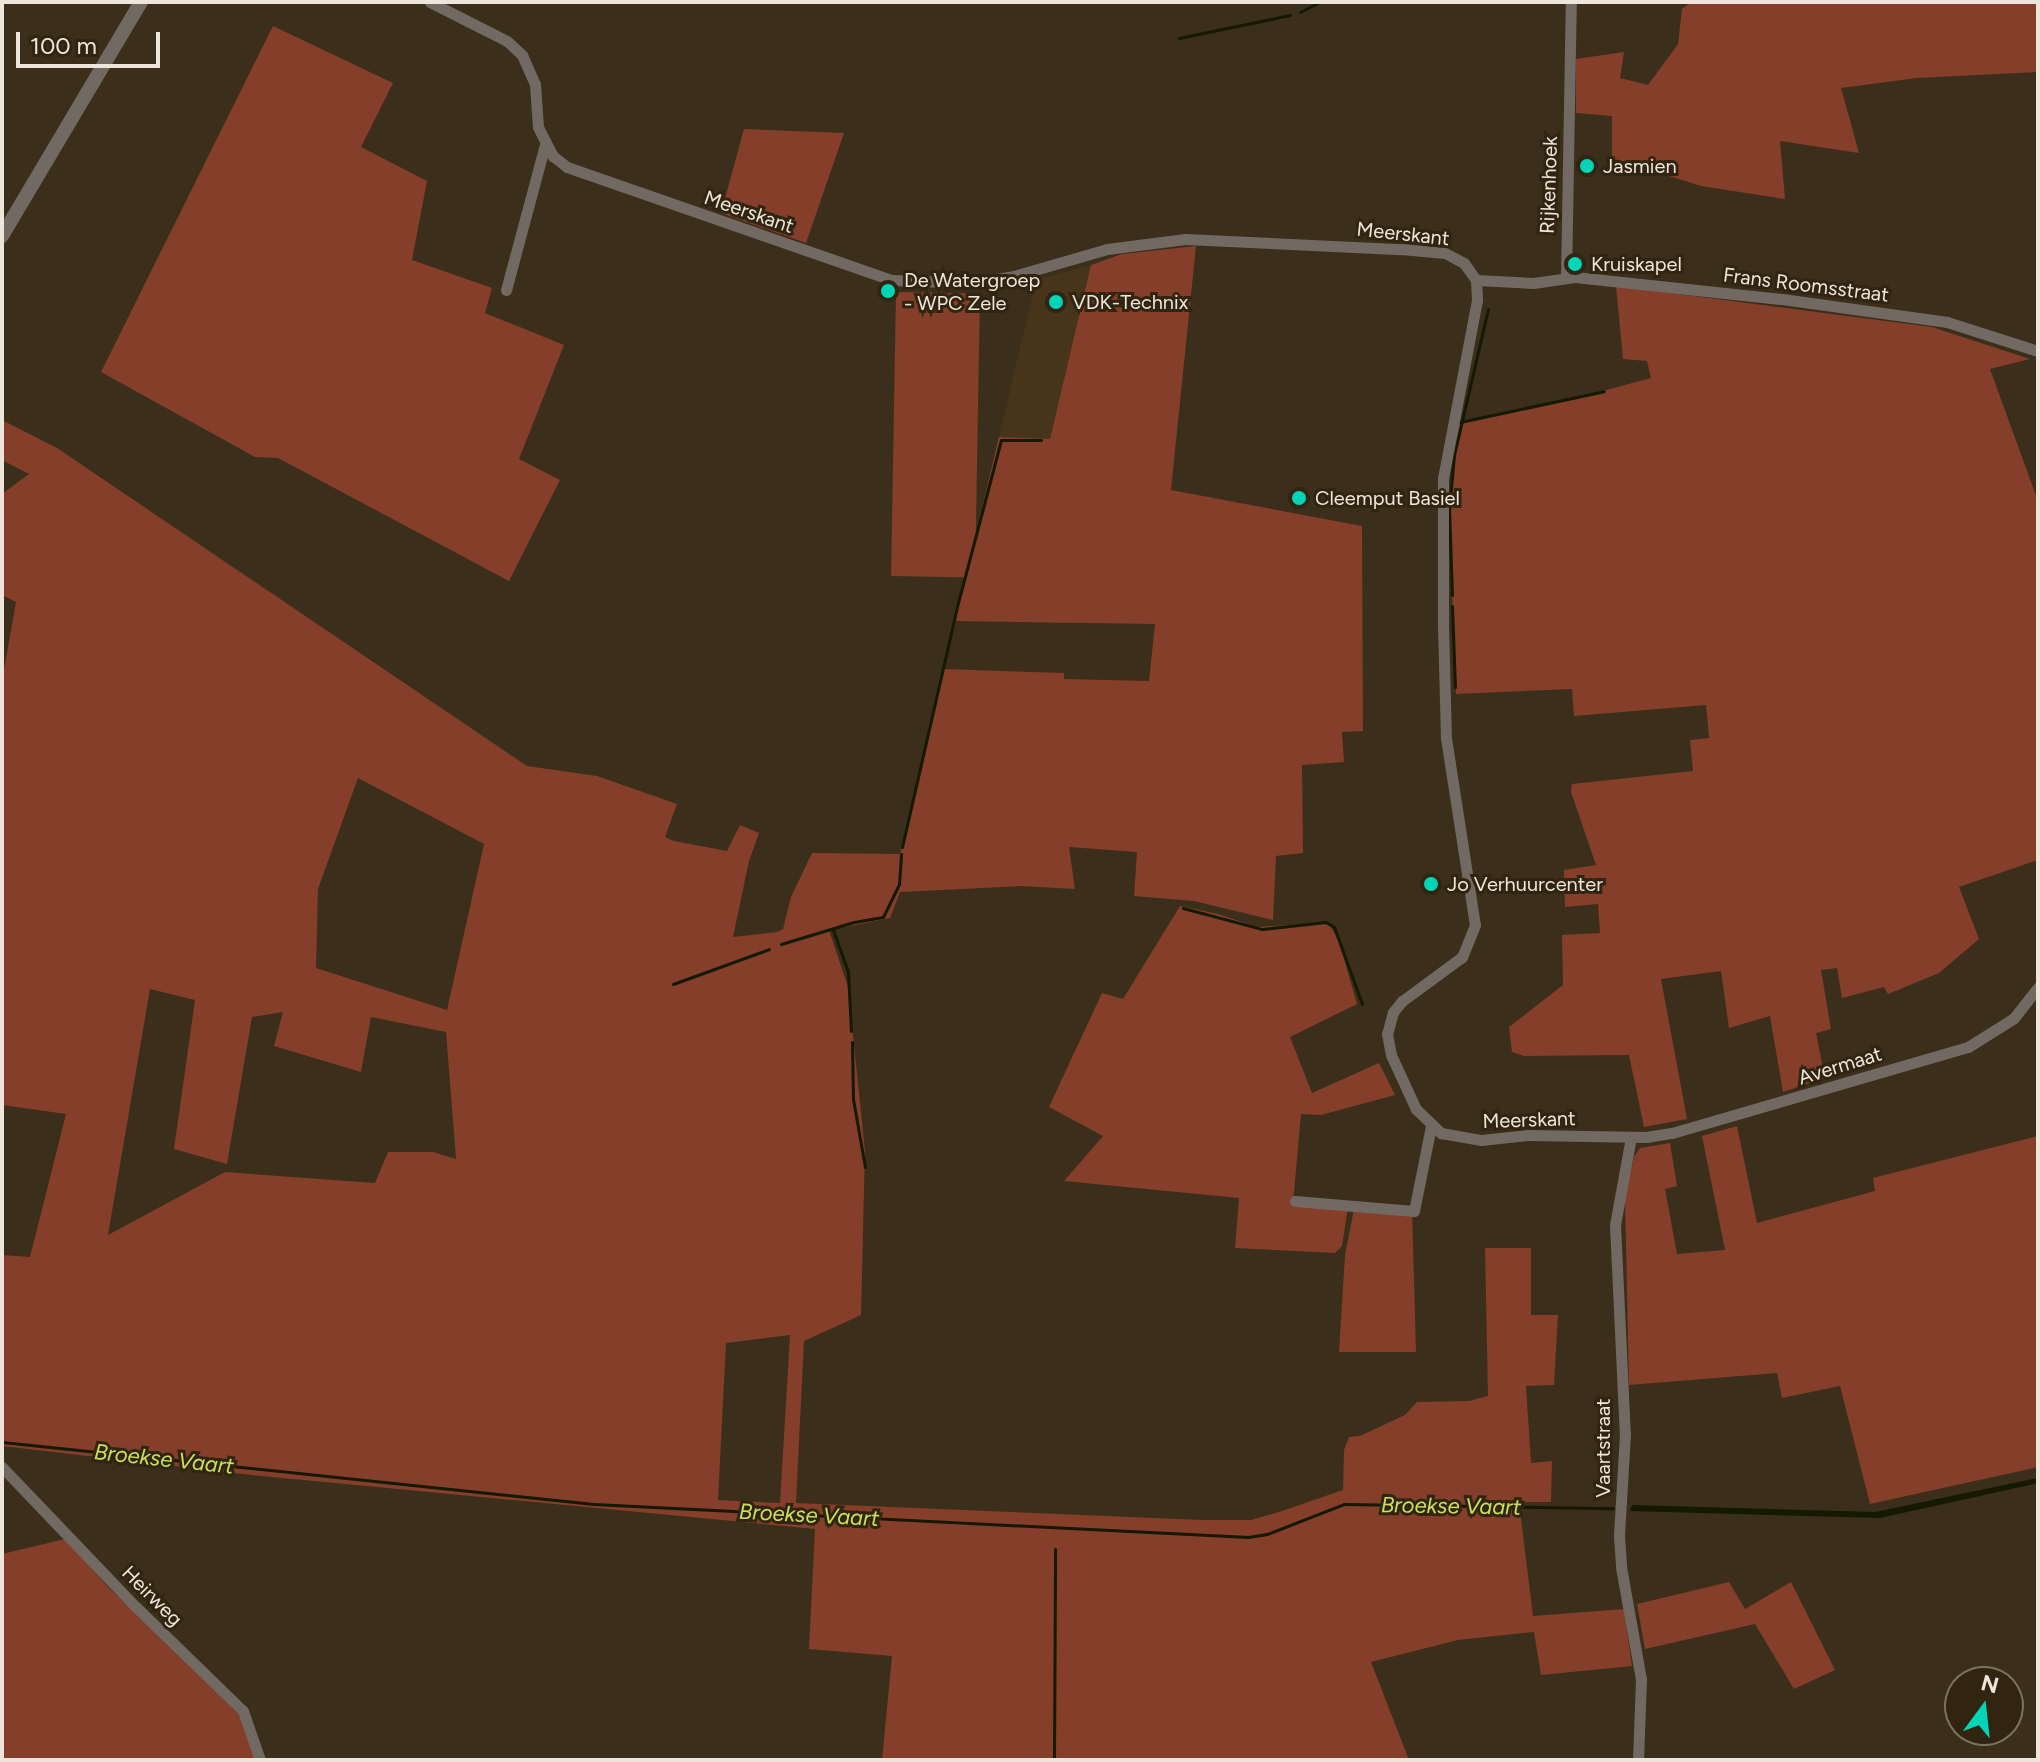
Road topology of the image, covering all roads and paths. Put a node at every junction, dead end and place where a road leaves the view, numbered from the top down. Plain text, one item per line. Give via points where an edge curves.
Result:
1 (141, 2) edge
2 (430, 2) edge
3 (1571, 2) edge
4 (545, 144) junction
5 (2, 236) edge
6 (1566, 278) junction
7 (1476, 280) junction
8 (506, 290) dead end
9 (2038, 351) edge
10 (2038, 987) edge
11 (1431, 1126) junction
12 (1631, 1137) junction
13 (1295, 1201) dead end
14 (2, 1467) edge
15 (260, 1760) edge
16 (1638, 1760) edge

1 - 5 street
2 - 4 street via 507,41 522,55 535,84 538,127
3 - 6 street, Rijkenhoek
4 - 7 street, Meerskant via 567,167 906,282 973,283 1107,249 1185,239 1445,253 1464,263
4 - 8 street
6 - 7 street via 1533,283
6 - 9 street, Frans Roomsstraat via 1623,280 1947,322
7 - 11 street via 1477,300 1443,478 1446,738 1475,925 1462,957 1402,1001 1387,1034 1416,1109
10 - 12 street, Avermaat via 2014,1018 1968,1047 1672,1133
11 - 12 street, Meerskant via 1471,1140
11 - 13 street via 1414,1211
12 - 16 street, Vaartstraat via 1615,1225 1625,1434 1621,1567 1641,1679
14 - 15 street, Heirweg via 243,1711

